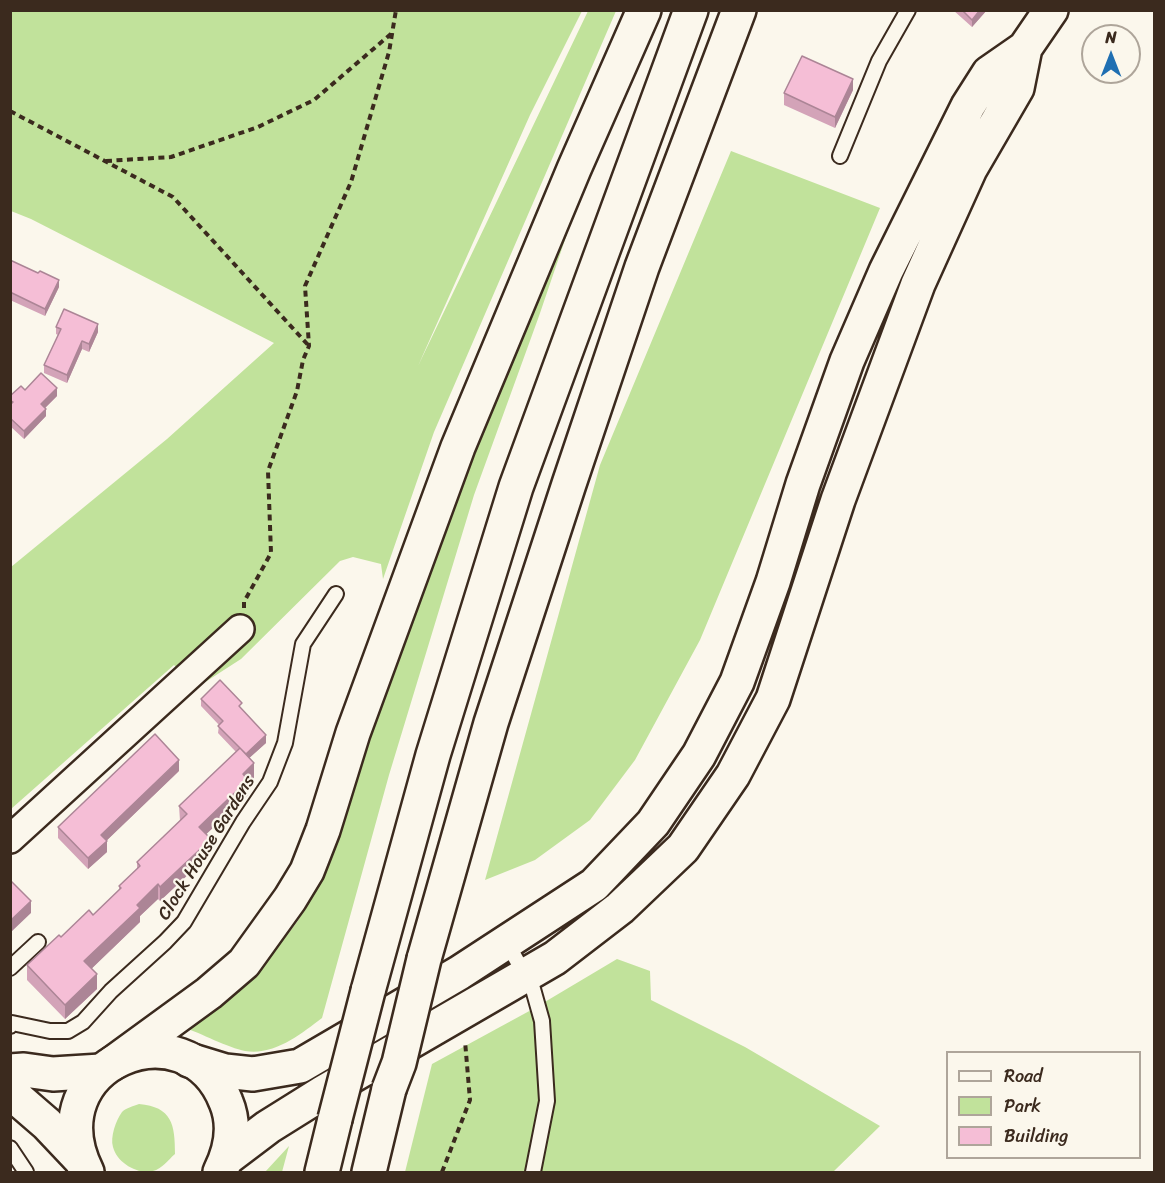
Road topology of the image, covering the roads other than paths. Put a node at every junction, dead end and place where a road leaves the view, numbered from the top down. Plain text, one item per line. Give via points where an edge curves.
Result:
1 (644, 10) edge
2 (691, 10) edge
3 (739, 10) edge
4 (908, 10) edge
5 (1042, 14) edge
6 (1025, 48) junction
7 (840, 156) dead end
8 (336, 594) dead end
9 (240, 629) road end
10 (10, 839) edge
11 (38, 942) dead end
12 (507, 944) junction
13 (10, 968) edge
14 (526, 975) junction
15 (11, 1023) edge
16 (189, 1060) junction
17 (107, 1067) junction
18 (10, 1071) edge
19 (10, 1092) edge
20 (10, 1148) edge
21 (223, 1165) edge
22 (84, 1166) edge
23 (26, 1173) edge
24 (322, 1173) edge
25 (369, 1173) edge
26 (533, 1173) edge

1 - 17 main road via 458,447 307,871 244,963
2 - 24 main road, bridge via 516,487 433,755
3 - 25 main road, bridge via 642,267 491,723
4 - 7 lane via 879,60
5 - 6 main road
6 - 12 main road via 989,73 946,148 886,270 815,450 737,682 699,755 653,823 594,885
6 - 14 main road via 1017,88 970,169 918,284 838,500 773,699 738,765 682,848 620,908
8 - 15 lane, Clock House Gardens via 303,644 285,743 270,782 184,922 83,1022 68,1030 50,1031
9 - 10 street
11 - 13 lane
12 - 14 lane
12 - 16 main road via 300,1066 253,1074 225,1071
14 - 21 main road via 268,1127
14 - 26 lane via 542,1021 547,1101
16 - 17 main road via 174,1054 143,1052
16 - 21 main road via 208,1073 222,1091 230,1112 232,1135
17 - 18 main road via 53,1074
17 - 22 main road via 88,1086 75,1122 75,1141
19 - 22 main road via 47,1124
20 - 23 lane

